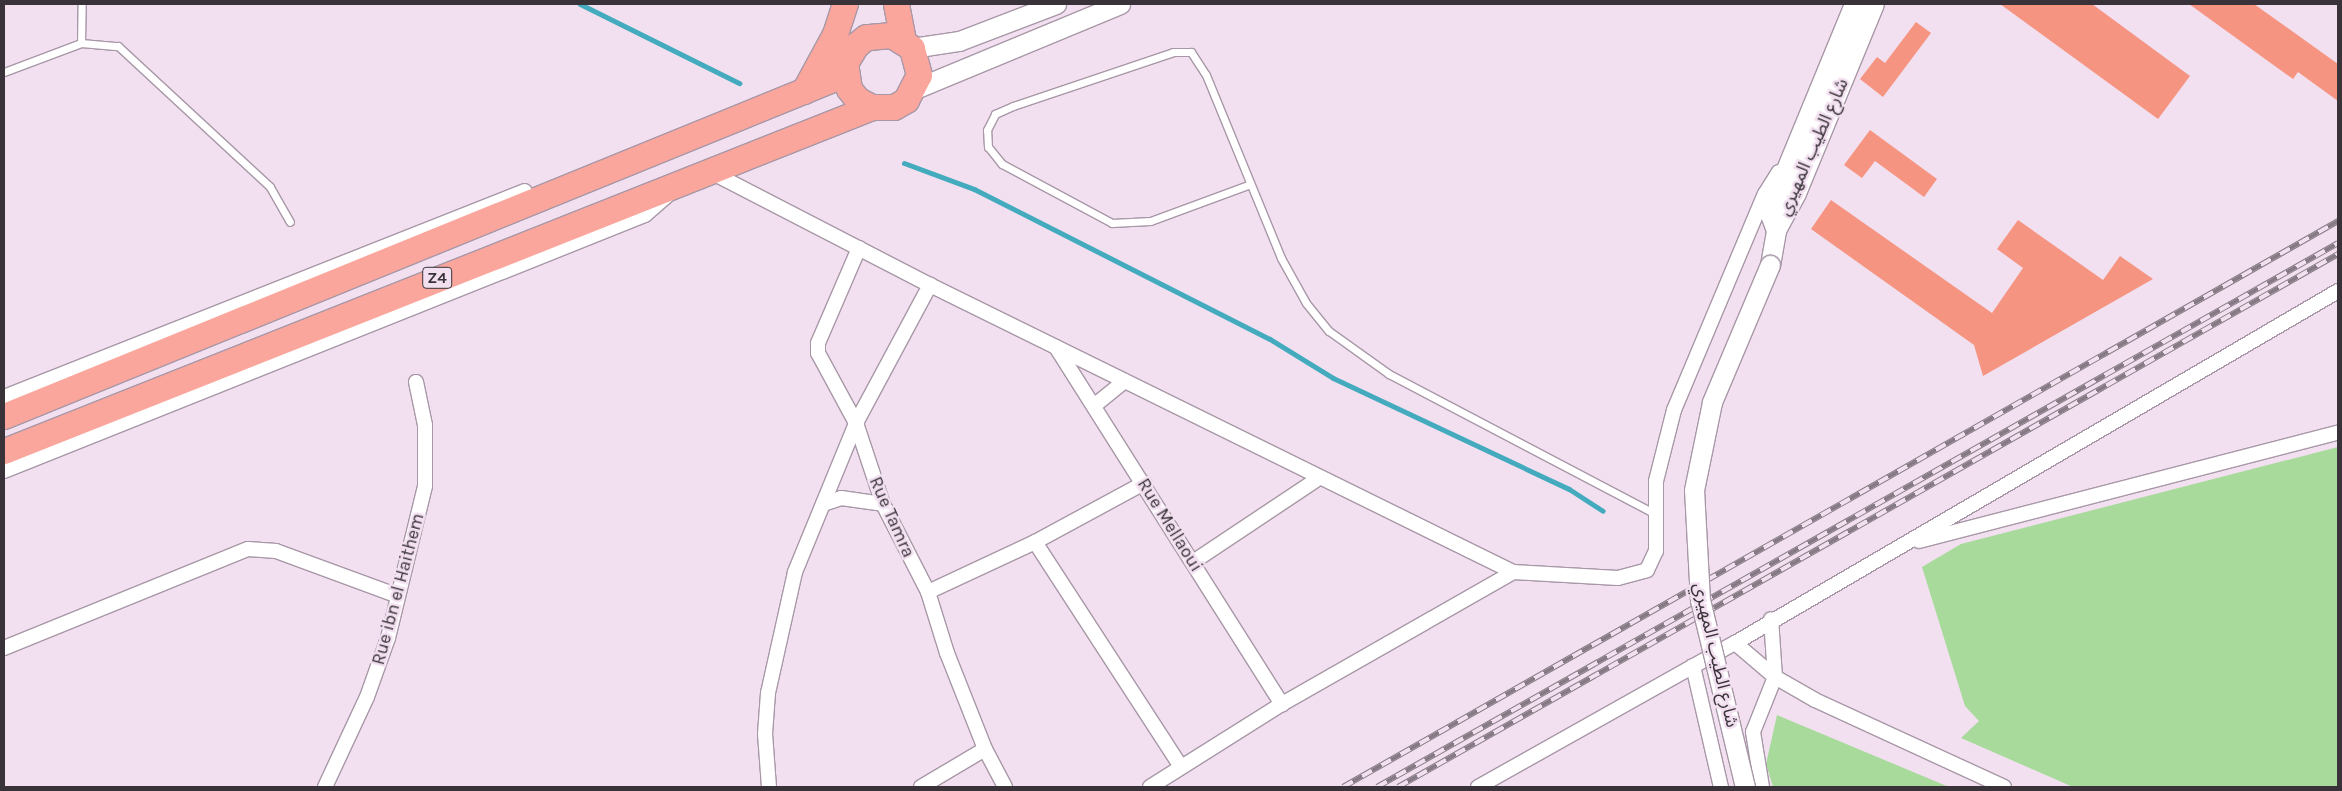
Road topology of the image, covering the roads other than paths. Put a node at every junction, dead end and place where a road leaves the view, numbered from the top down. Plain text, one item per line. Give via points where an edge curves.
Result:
1 (82, 4) edge
2 (845, 4) edge
3 (853, 4) edge
4 (896, 4) edge
5 (1056, 4) edge
6 (1120, 4) edge
7 (1854, 4) edge
8 (1874, 4) edge
9 (80, 43) junction
10 (907, 44) junction
11 (856, 45) junction
12 (4, 72) edge
13 (845, 74) junction
14 (915, 89) junction
15 (804, 91) junction
16 (774, 105) junction
17 (872, 107) junction
18 (1789, 162) junction
19 (709, 170) junction
20 (684, 180) junction
21 (1248, 185) junction
22 (290, 222) dead end
23 (1776, 230) junction
24 (859, 248) junction
25 (930, 285) junction
26 (2338, 291) edge
27 (1056, 347) junction
28 (1125, 381) junction
29 (416, 382) dead end
30 (4, 397) edge
31 (1095, 405) junction
32 (4, 416) edge
33 (856, 423) junction
34 (2338, 434) edge
35 (4, 451) edge
36 (4, 471) edge
37 (1320, 478) junction
38 (1144, 483) junction
39 (824, 504) junction
40 (883, 504) junction
41 (1656, 514) junction
42 (1035, 542) junction
43 (1901, 546) junction
44 (1193, 562) junction
45 (1513, 572) junction
46 (928, 592) junction
47 (398, 596) junction
48 (1771, 620) junction
49 (1735, 643) junction
50 (4, 648) edge
51 (1693, 666) junction
52 (1775, 677) junction
53 (1282, 704) junction
54 (985, 749) junction
55 (1181, 767) junction
56 (325, 787) edge
57 (769, 787) edge
58 (921, 787) edge
59 (1005, 787) edge
60 (1150, 787) edge
61 (1478, 787) edge
62 (1722, 787) edge
63 (1745, 787) edge
64 (1762, 787) edge
65 (2004, 787) edge

1 - 9 lane
2 - 15 highway via 835,34
3 - 11 highway
4 - 10 highway
5 - 10 street via 959,41
6 - 14 street
7 - 18 street, شارع الطيب المهيري
8 - 23 street, شارع الطيب المهيري via 1796,193
9 - 12 lane
9 - 22 lane via 105,43 129,56 270,187
10 - 11 highway via 878,34
10 - 14 highway via 918,61
11 - 13 highway via 845,63
13 - 15 highway, Z4
13 - 17 highway via 858,100
14 - 17 highway via 894,107
15 - 16 highway, Z4
16 - 30 street via 764,99 744,104
16 - 32 highway, Z4
17 - 19 highway, Z4
18 - 23 street, شارع الطيب المهيري via 1770,214
18 - 41 street via 1765,194 1681,393 1656,482
19 - 20 highway, Z4
19 - 24 street
20 - 35 highway, Z4
20 - 36 street via 654,211 645,215
21 - 21 lane via 1206,75 1187,50 1001,110 987,130 988,148 1002,164 1112,223 1150,221
21 - 41 lane via 1306,303 1344,343 1389,374
23 - 63 street, شارع الطيب المهيري, bridge via 1770,265 1712,402 1694,490 1700,600
24 - 25 street
24 - 33 street, Rue Tamra via 818,343 824,366
25 - 27 street
25 - 33 street
26 - 43 street
27 - 28 street
27 - 31 street, Rue Mellaoui
28 - 31 street
28 - 37 street
29 - 47 street, Rue ibn el Haithem via 425,425 426,486
31 - 38 street, Rue Mellaoui
33 - 39 street
33 - 40 street, Rue Tamra
34 - 43 street
37 - 44 street
37 - 45 street
38 - 42 street
38 - 44 street, Rue Mellaoui
39 - 40 street via 841,498
39 - 57 street via 795,572 777,641 765,734
40 - 46 street, Rue Tamra
41 - 45 street via 1653,562 1640,575 1618,578
42 - 46 street
42 - 55 street
43 - 48 street
44 - 53 street, Rue Mellaoui
45 - 53 street
46 - 54 street, Rue Tamra via 947,653
47 - 50 street via 276,551 248,549
47 - 56 street, Rue ibn el Haithem via 367,697
48 - 49 street
48 - 52 street
49 - 51 street
49 - 52 street
51 - 61 street
51 - 62 street
52 - 64 street via 1753,726
52 - 65 street via 1815,700
53 - 55 street
54 - 58 street
54 - 59 street, Rue Tamra
55 - 60 street

